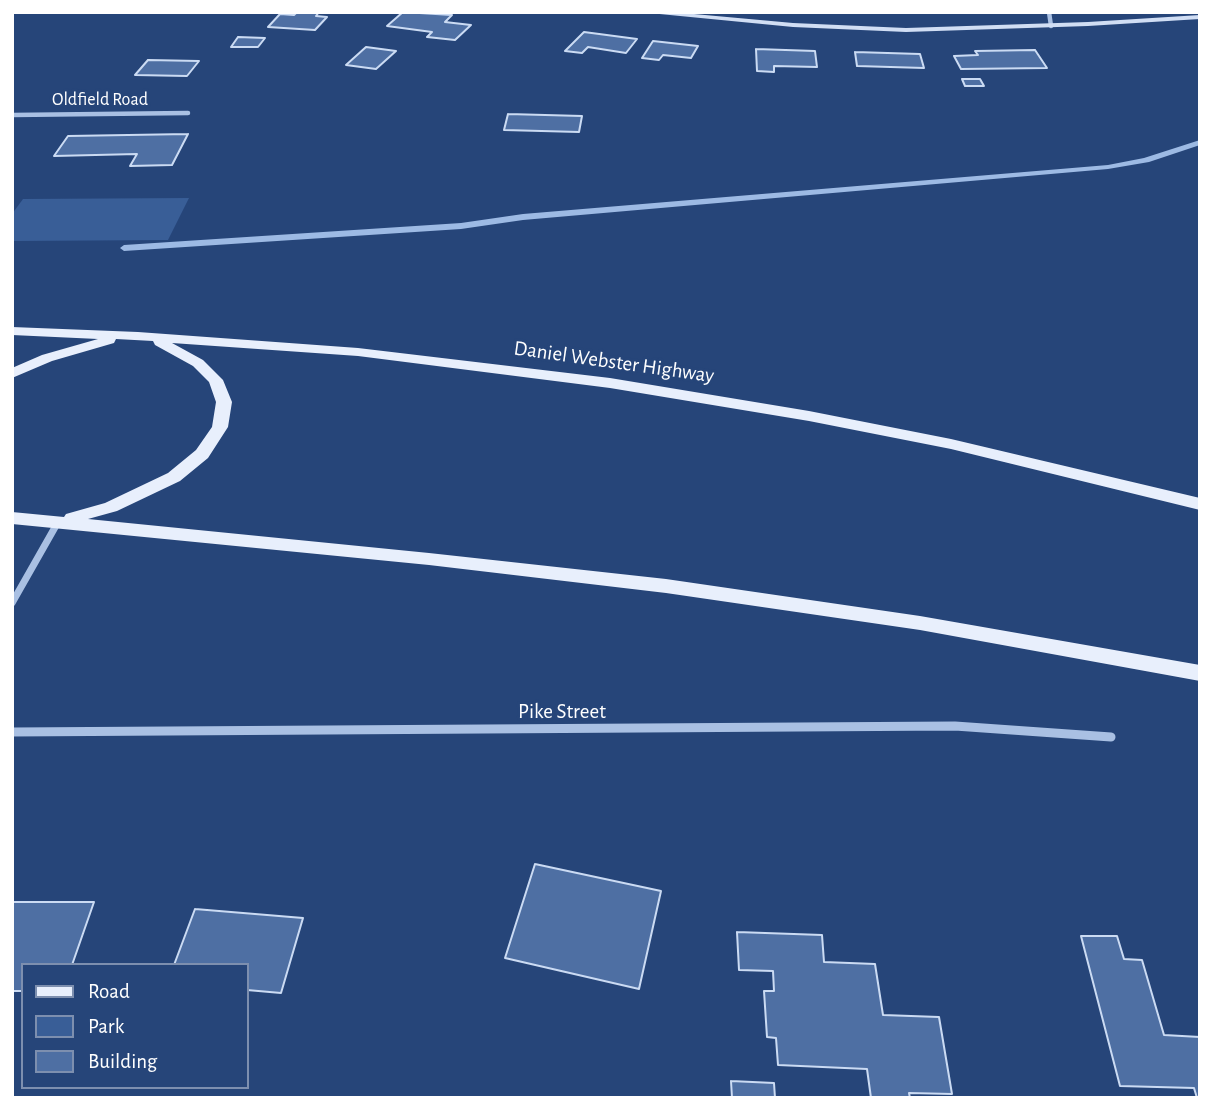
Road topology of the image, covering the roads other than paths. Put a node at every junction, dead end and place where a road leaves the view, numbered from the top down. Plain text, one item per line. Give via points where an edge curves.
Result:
1 (643, 12) edge
2 (1049, 12) edge
3 (1200, 17) edge
4 (1051, 26) junction
5 (188, 113) dead end
6 (12, 115) edge
7 (12, 331) edge
8 (138, 336) junction
9 (12, 374) edge
10 (1200, 504) edge
11 (12, 518) edge
12 (58, 522) junction
13 (12, 603) edge
14 (1200, 673) edge
15 (12, 732) edge
16 (1111, 737) dead end

1 - 4 street via 846,28
2 - 4 street
3 - 4 street
5 - 6 street, Oldfield Road
7 - 8 main road, Daniel Webster Highway
8 - 9 main road via 70,350
8 - 10 main road, Daniel Webster Highway via 358,352 663,391 951,444
8 - 12 main road via 173,347 208,371 222,390 220,427 202,454 164,483 111,507
11 - 12 main road
12 - 13 street
12 - 14 main road via 666,586 920,623
15 - 16 street, Pike Street via 955,726

